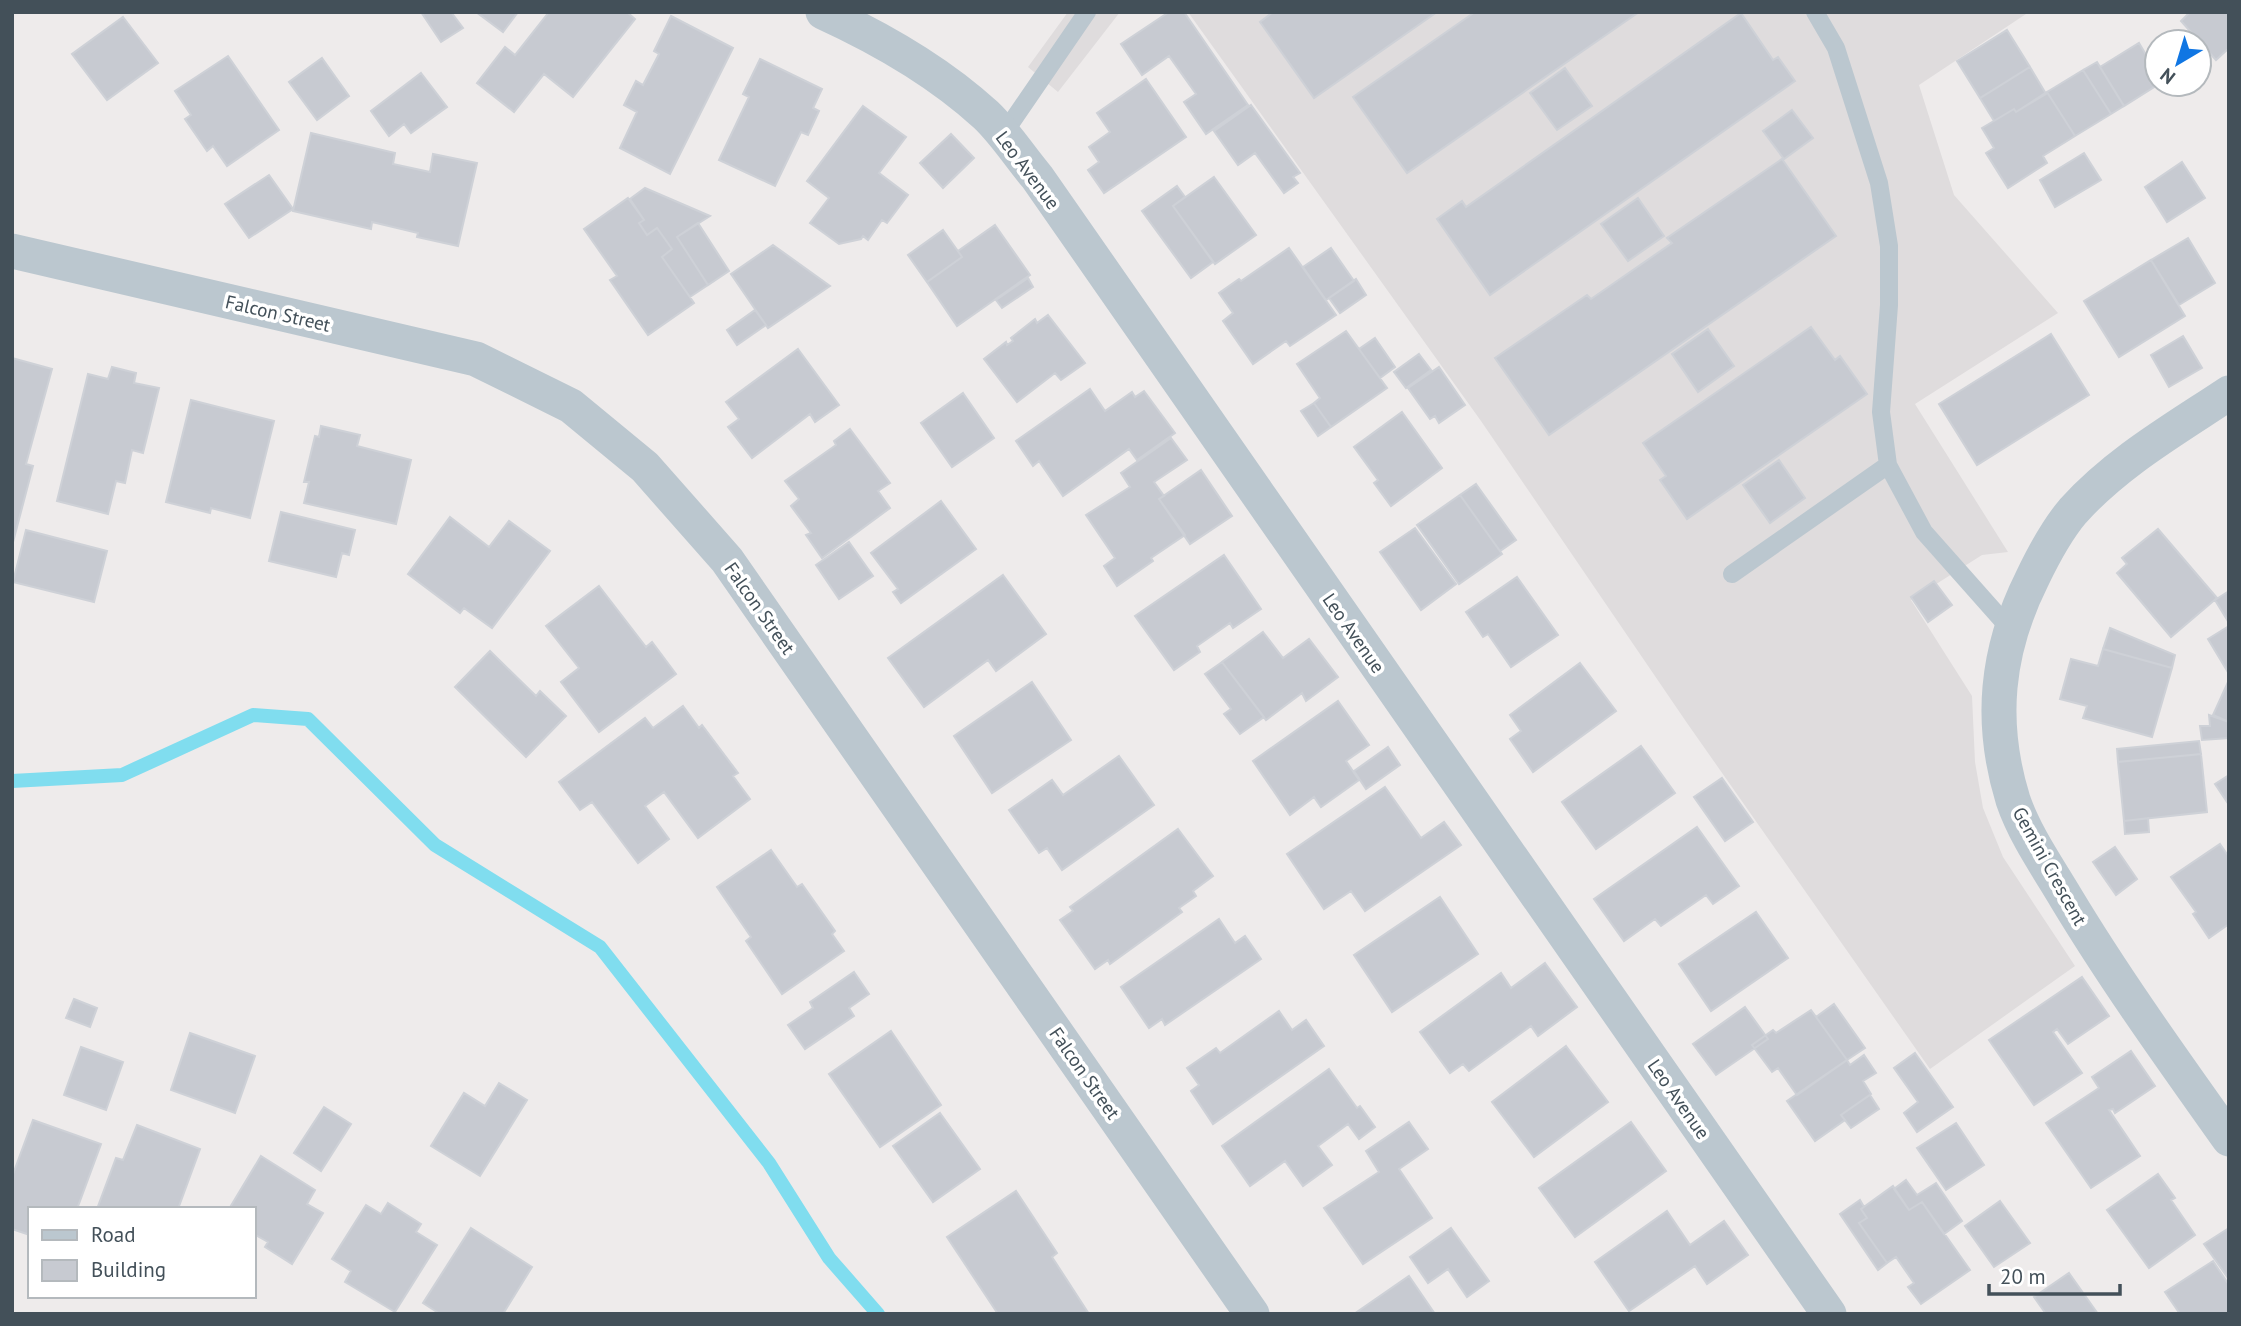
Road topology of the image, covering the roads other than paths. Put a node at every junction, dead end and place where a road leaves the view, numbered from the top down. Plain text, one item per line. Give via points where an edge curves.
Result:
1 (823, 12) edge
2 (1087, 12) edge
3 (1815, 12) edge
4 (1002, 136) junction
5 (12, 251) edge
6 (2229, 393) edge
7 (1888, 465) junction
8 (1732, 574) dead end
9 (2010, 629) junction
10 (2229, 1139) edge
11 (1252, 1314) edge
12 (1829, 1314) edge

1 - 4 street, Leo Avenue via 932,71 988,117
2 - 4 lane
3 - 7 lane via 1836,48 1879,183 1889,246 1881,412
4 - 12 street, Leo Avenue via 1037,177
5 - 11 street, Falcon Street via 476,359 571,406 645,467 727,560
6 - 9 street, Gemini Crescent via 2132,457 2072,513 2043,556
7 - 8 lane
7 - 9 lane via 1924,532
9 - 10 street, Gemini Crescent via 1997,706 2013,800 2029,837 2086,932

